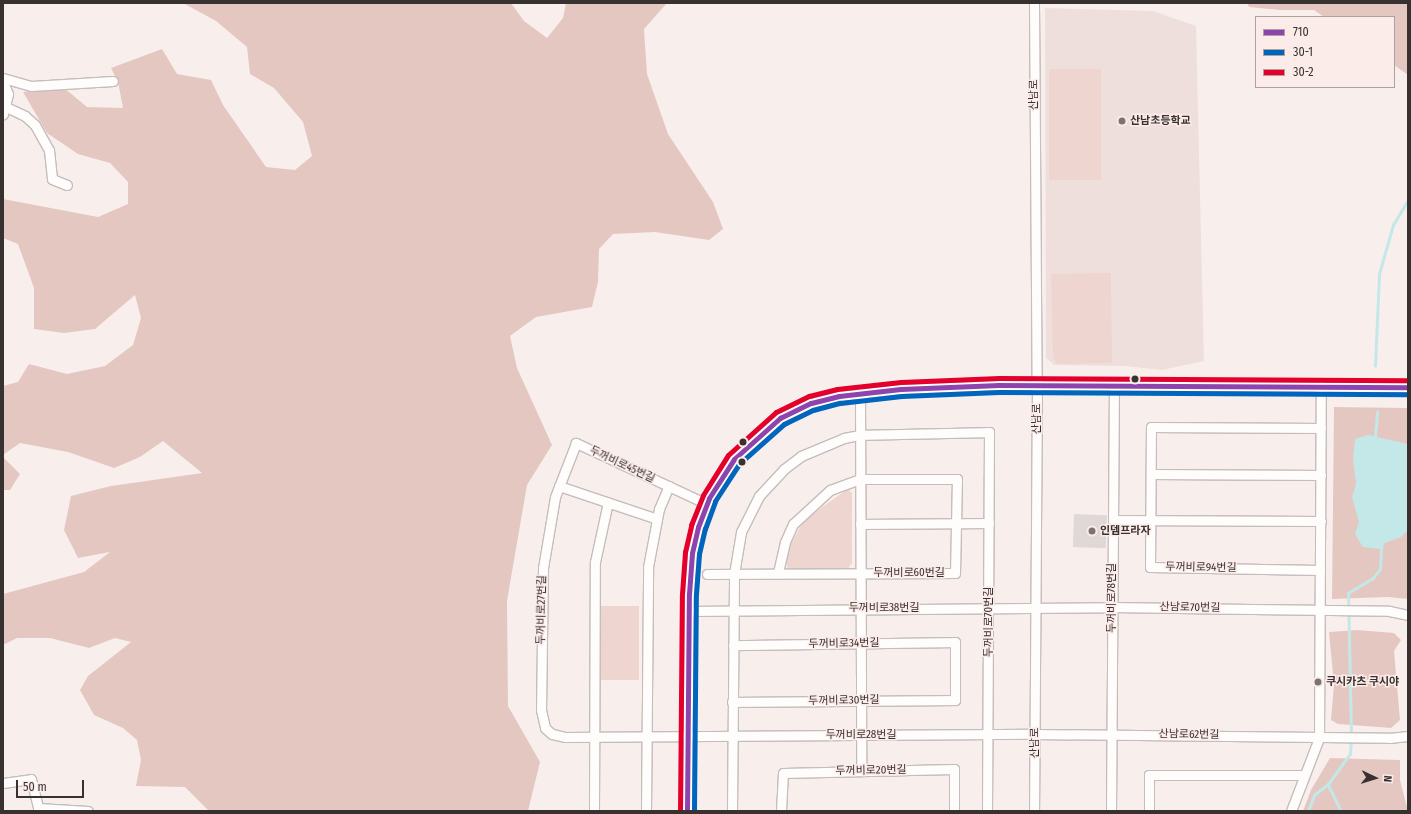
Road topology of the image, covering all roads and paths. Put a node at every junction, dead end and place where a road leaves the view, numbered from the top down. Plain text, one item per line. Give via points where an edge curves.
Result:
1 (1034, 3) edge
2 (3, 78) edge
3 (113, 81) dead end
4 (3, 82) edge
5 (4, 110) edge
6 (68, 185) dead end
7 (1037, 386) junction
8 (1114, 386) junction
9 (1321, 386) junction
10 (1408, 387) edge
11 (860, 393) junction
12 (1321, 428) junction
13 (860, 435) junction
14 (576, 443) joint
15 (1151, 474) junction
16 (1321, 475) junction
17 (860, 480) junction
18 (559, 486) junction
19 (668, 486) junction
20 (608, 502) junction
21 (707, 504) junction
22 (657, 519) junction
23 (1113, 520) junction
24 (1150, 520) junction
25 (1321, 522) junction
26 (956, 523) junction
27 (989, 523) junction
28 (860, 524) junction
29 (1320, 570) junction
30 (778, 573) junction
31 (861, 573) junction
32 (707, 574) dead end
33 (734, 574) junction
34 (989, 607) junction
35 (1036, 607) junction
36 (1112, 607) junction
37 (861, 608) junction
38 (733, 610) junction
39 (1320, 610) junction
40 (689, 611) junction
41 (1408, 615) edge
42 (861, 644) junction
43 (733, 645) junction
44 (861, 700) junction
45 (955, 700) joint
46 (732, 702) junction
47 (988, 734) junction
48 (1035, 734) junction
49 (1111, 734) junction
50 (861, 735) junction
51 (647, 736) junction
52 (688, 736) junction
53 (732, 736) junction
54 (1408, 736) edge
55 (595, 737) junction
56 (1320, 738) junction
57 (861, 771) junction
58 (1302, 775) junction
59 (3, 783) edge
60 (88, 811) edge
61 (594, 811) edge
62 (646, 811) edge
63 (687, 811) edge
64 (732, 811) edge
65 (781, 811) edge
66 (954, 811) edge
67 (987, 811) edge
68 (1034, 811) edge
69 (1110, 811) edge
70 (1149, 811) edge
71 (1291, 811) edge

1 - 7 street, 산남로
2 - 3 street via 31,86
4 - 5 street via 8,94
5 - 6 street via 25,116 35,124 49,150 52,179
7 - 8 street
7 - 11 street
7 - 35 street, 산남로
8 - 9 street
8 - 23 street, 두꺼비로78번길
9 - 10 street
9 - 12 street
11 - 13 street, 두꺼비로60번길
11 - 21 street via 810,403 780,418 734,459
12 - 15 street, 두꺼비로94번길 via 1151,427
12 - 16 street
13 - 17 street, 두꺼비로60번길
13 - 27 street, 두꺼비로70번길 via 989,432
13 - 33 street via 819,447 801,456 770,482 748,516 737,550
14 - 18 street, 두꺼비로27번길
14 - 19 street, 두꺼비로45번길
15 - 16 street
15 - 24 street, 두꺼비로94번길
16 - 25 street
17 - 26 street, 두꺼비로60번길 via 957,479
17 - 28 street, 두꺼비로60번길
17 - 30 street, 두꺼비로60번길 via 830,490 802,512 785,542
18 - 20 street
18 - 55 street, 두꺼비로27번길 via 543,568 542,720 552,734
19 - 21 street, 두꺼비로45번길
19 - 22 street, 두꺼비로45번길
20 - 22 street
20 - 55 street via 595,562
21 - 40 street via 692,553
22 - 51 street, 두꺼비로45번길 via 648,567
23 - 24 street
23 - 36 street, 두꺼비로78번길
24 - 25 street
24 - 29 street, 두꺼비로94번길 via 1150,567
25 - 29 street
26 - 27 street
26 - 28 street
26 - 31 street, 두꺼비로60번길 via 955,573
27 - 34 street, 두꺼비로70번길
28 - 31 street, 두꺼비로60번길
29 - 39 street
30 - 31 street, 두꺼비로60번길
30 - 33 street, 두꺼비로60번길
31 - 37 street, 두꺼비로60번길
32 - 33 street, 두꺼비로60번길
33 - 38 street
34 - 35 street, 두꺼비로38번길
34 - 37 street, 두꺼비로38번길
34 - 47 street, 두꺼비로70번길
35 - 36 street, 산남로70번길
35 - 48 street, 산남로
36 - 39 street, 산남로70번길
36 - 49 street, 두꺼비로78번길
37 - 38 street, 두꺼비로38번길
37 - 42 street, 두꺼비로60번길
38 - 40 street, 두꺼비로38번길
38 - 43 street
39 - 41 street, 산남로70번길 via 1389,611
39 - 56 street
40 - 52 street
42 - 43 street, 두꺼비로34번길
42 - 44 street, 두꺼비로60번길
42 - 45 street, 두꺼비로34번길 via 955,642
43 - 46 street
44 - 45 street, 두꺼비로30번길
44 - 46 street, 두꺼비로30번길
44 - 50 street, 두꺼비로60번길
46 - 53 street
47 - 48 street, 두꺼비로28번길
47 - 50 street, 두꺼비로28번길
47 - 67 street, 두꺼비로70번길
48 - 49 street, 산남로62번길
48 - 68 street, 산남로
49 - 56 street, 산남로62번길
49 - 69 street, 두꺼비로78번길
50 - 53 street, 두꺼비로28번길
50 - 57 street, 두꺼비로60번길
51 - 52 street, 두꺼비로27번길
51 - 55 street, 두꺼비로27번길
51 - 62 street
52 - 53 street, 두꺼비로28번길
52 - 63 street
53 - 64 street
54 - 56 street, 산남로62번길
55 - 61 street
56 - 58 street
57 - 65 street, 두꺼비로20번길 via 784,773
57 - 66 street, 두꺼비로20번길 via 954,769
58 - 70 street via 1149,775
58 - 71 street
59 - 60 street via 30,779 38,808

